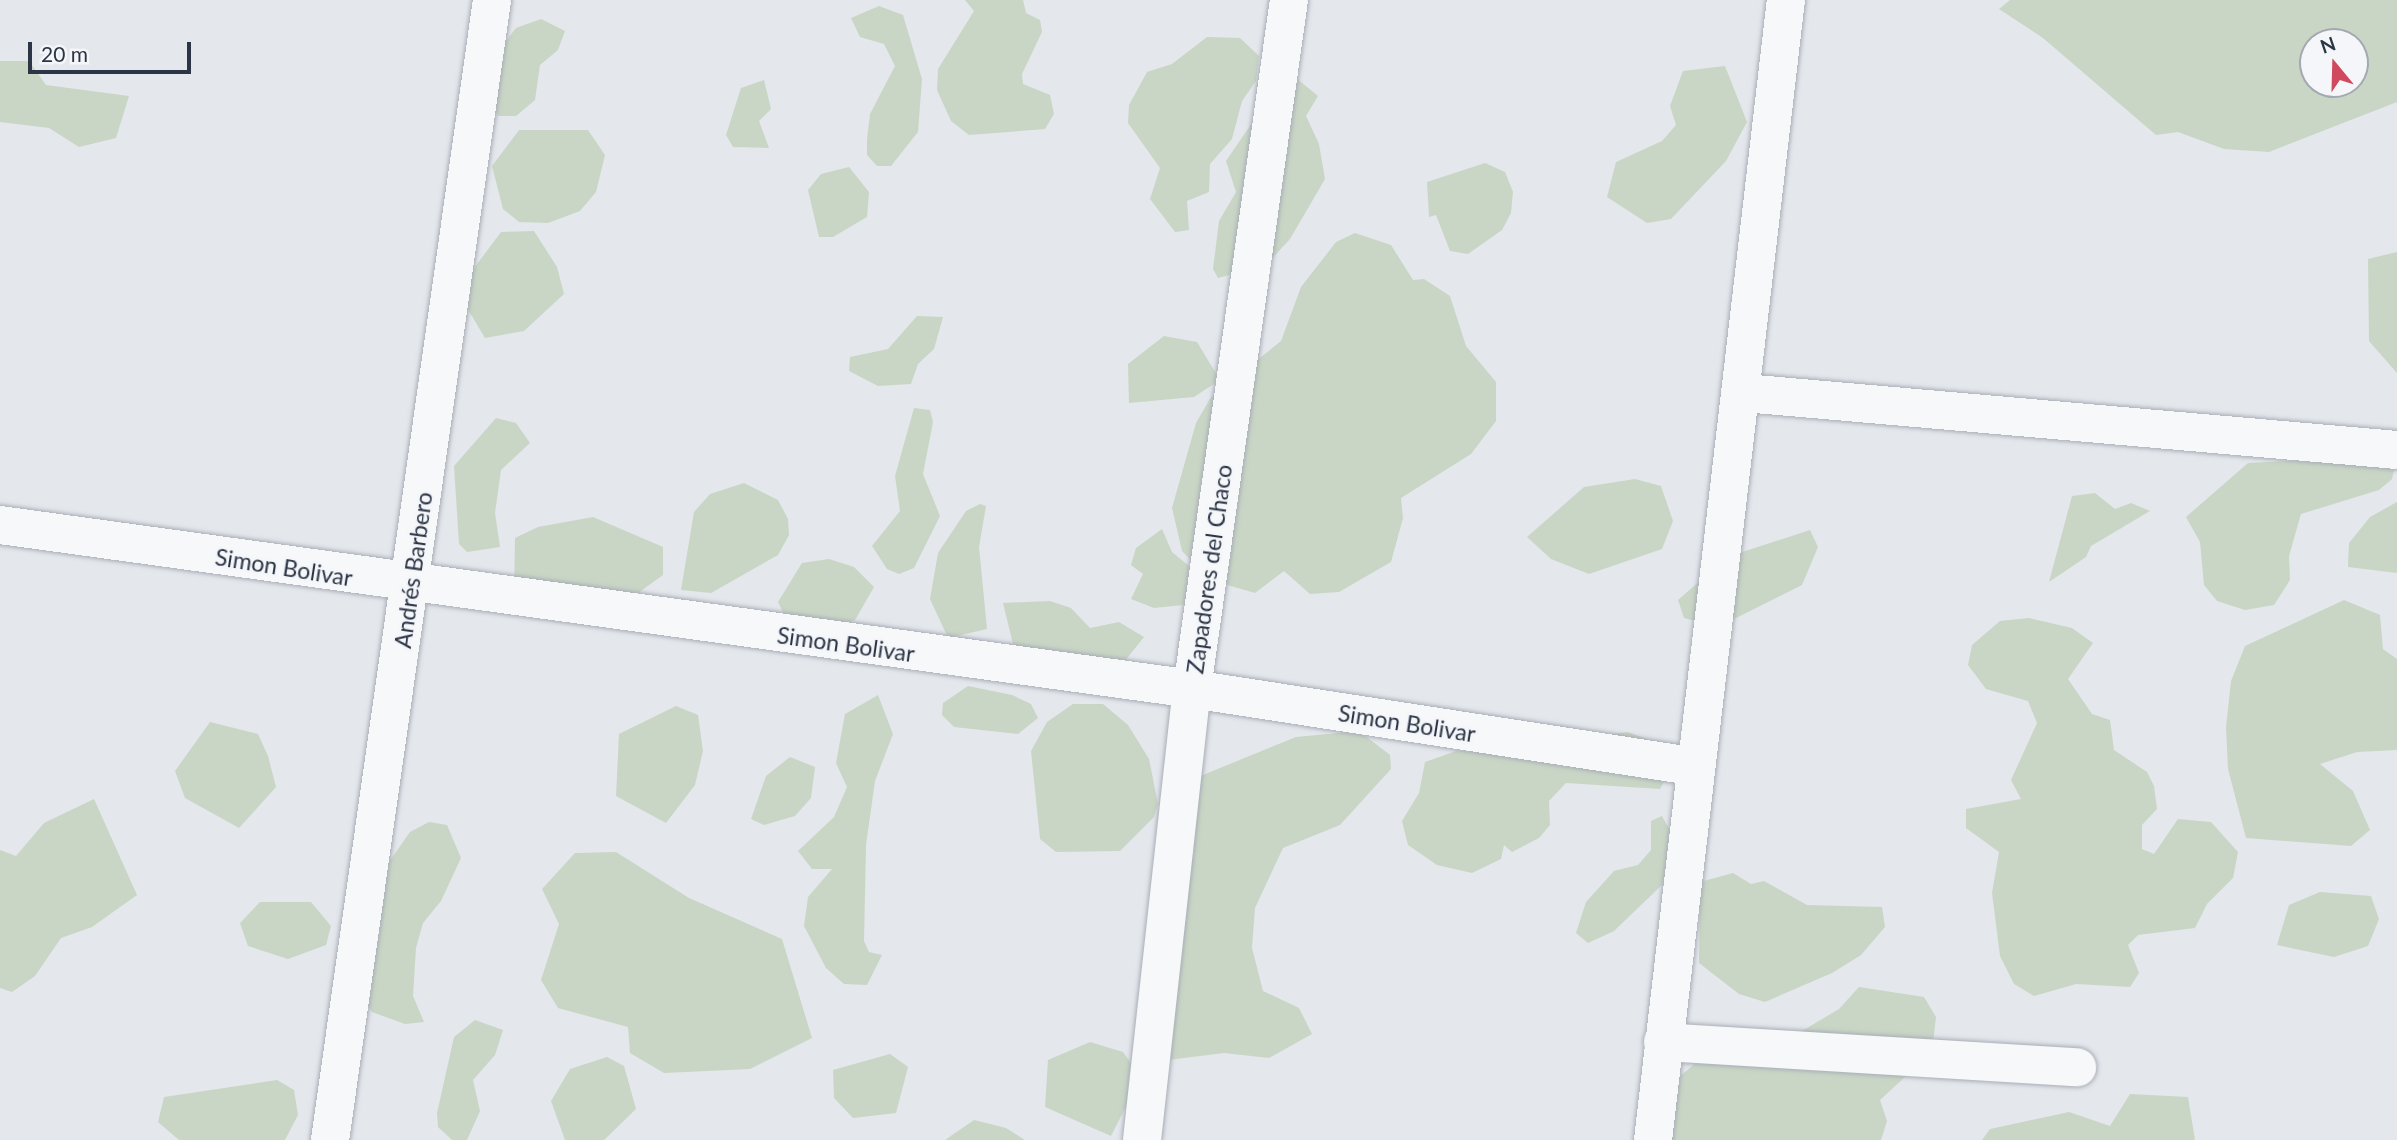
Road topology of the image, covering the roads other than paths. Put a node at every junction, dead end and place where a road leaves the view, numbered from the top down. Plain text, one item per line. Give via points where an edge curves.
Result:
1 (492, 0) edge
2 (1289, 0) edge
3 (1786, 0) edge
4 (1744, 393) junction
5 (2397, 450) edge
6 (0, 524) edge
7 (412, 586) junction
8 (1192, 690) junction
9 (1692, 766) junction
10 (1663, 1042) junction
11 (2077, 1067) dead end
12 (330, 1140) edge
13 (1142, 1140) edge
14 (1653, 1140) edge

1 - 7 street, Andrés Barbero
2 - 8 street, Zapadores del Chaco
3 - 4 street
4 - 5 street
4 - 9 street
6 - 7 street, Simon Bolivar
7 - 8 street, Simon Bolivar
7 - 12 street, Andrés Barbero
8 - 9 street, Simon Bolivar
8 - 13 street, Zapadores del Chaco
9 - 10 street
10 - 11 street
10 - 14 street

